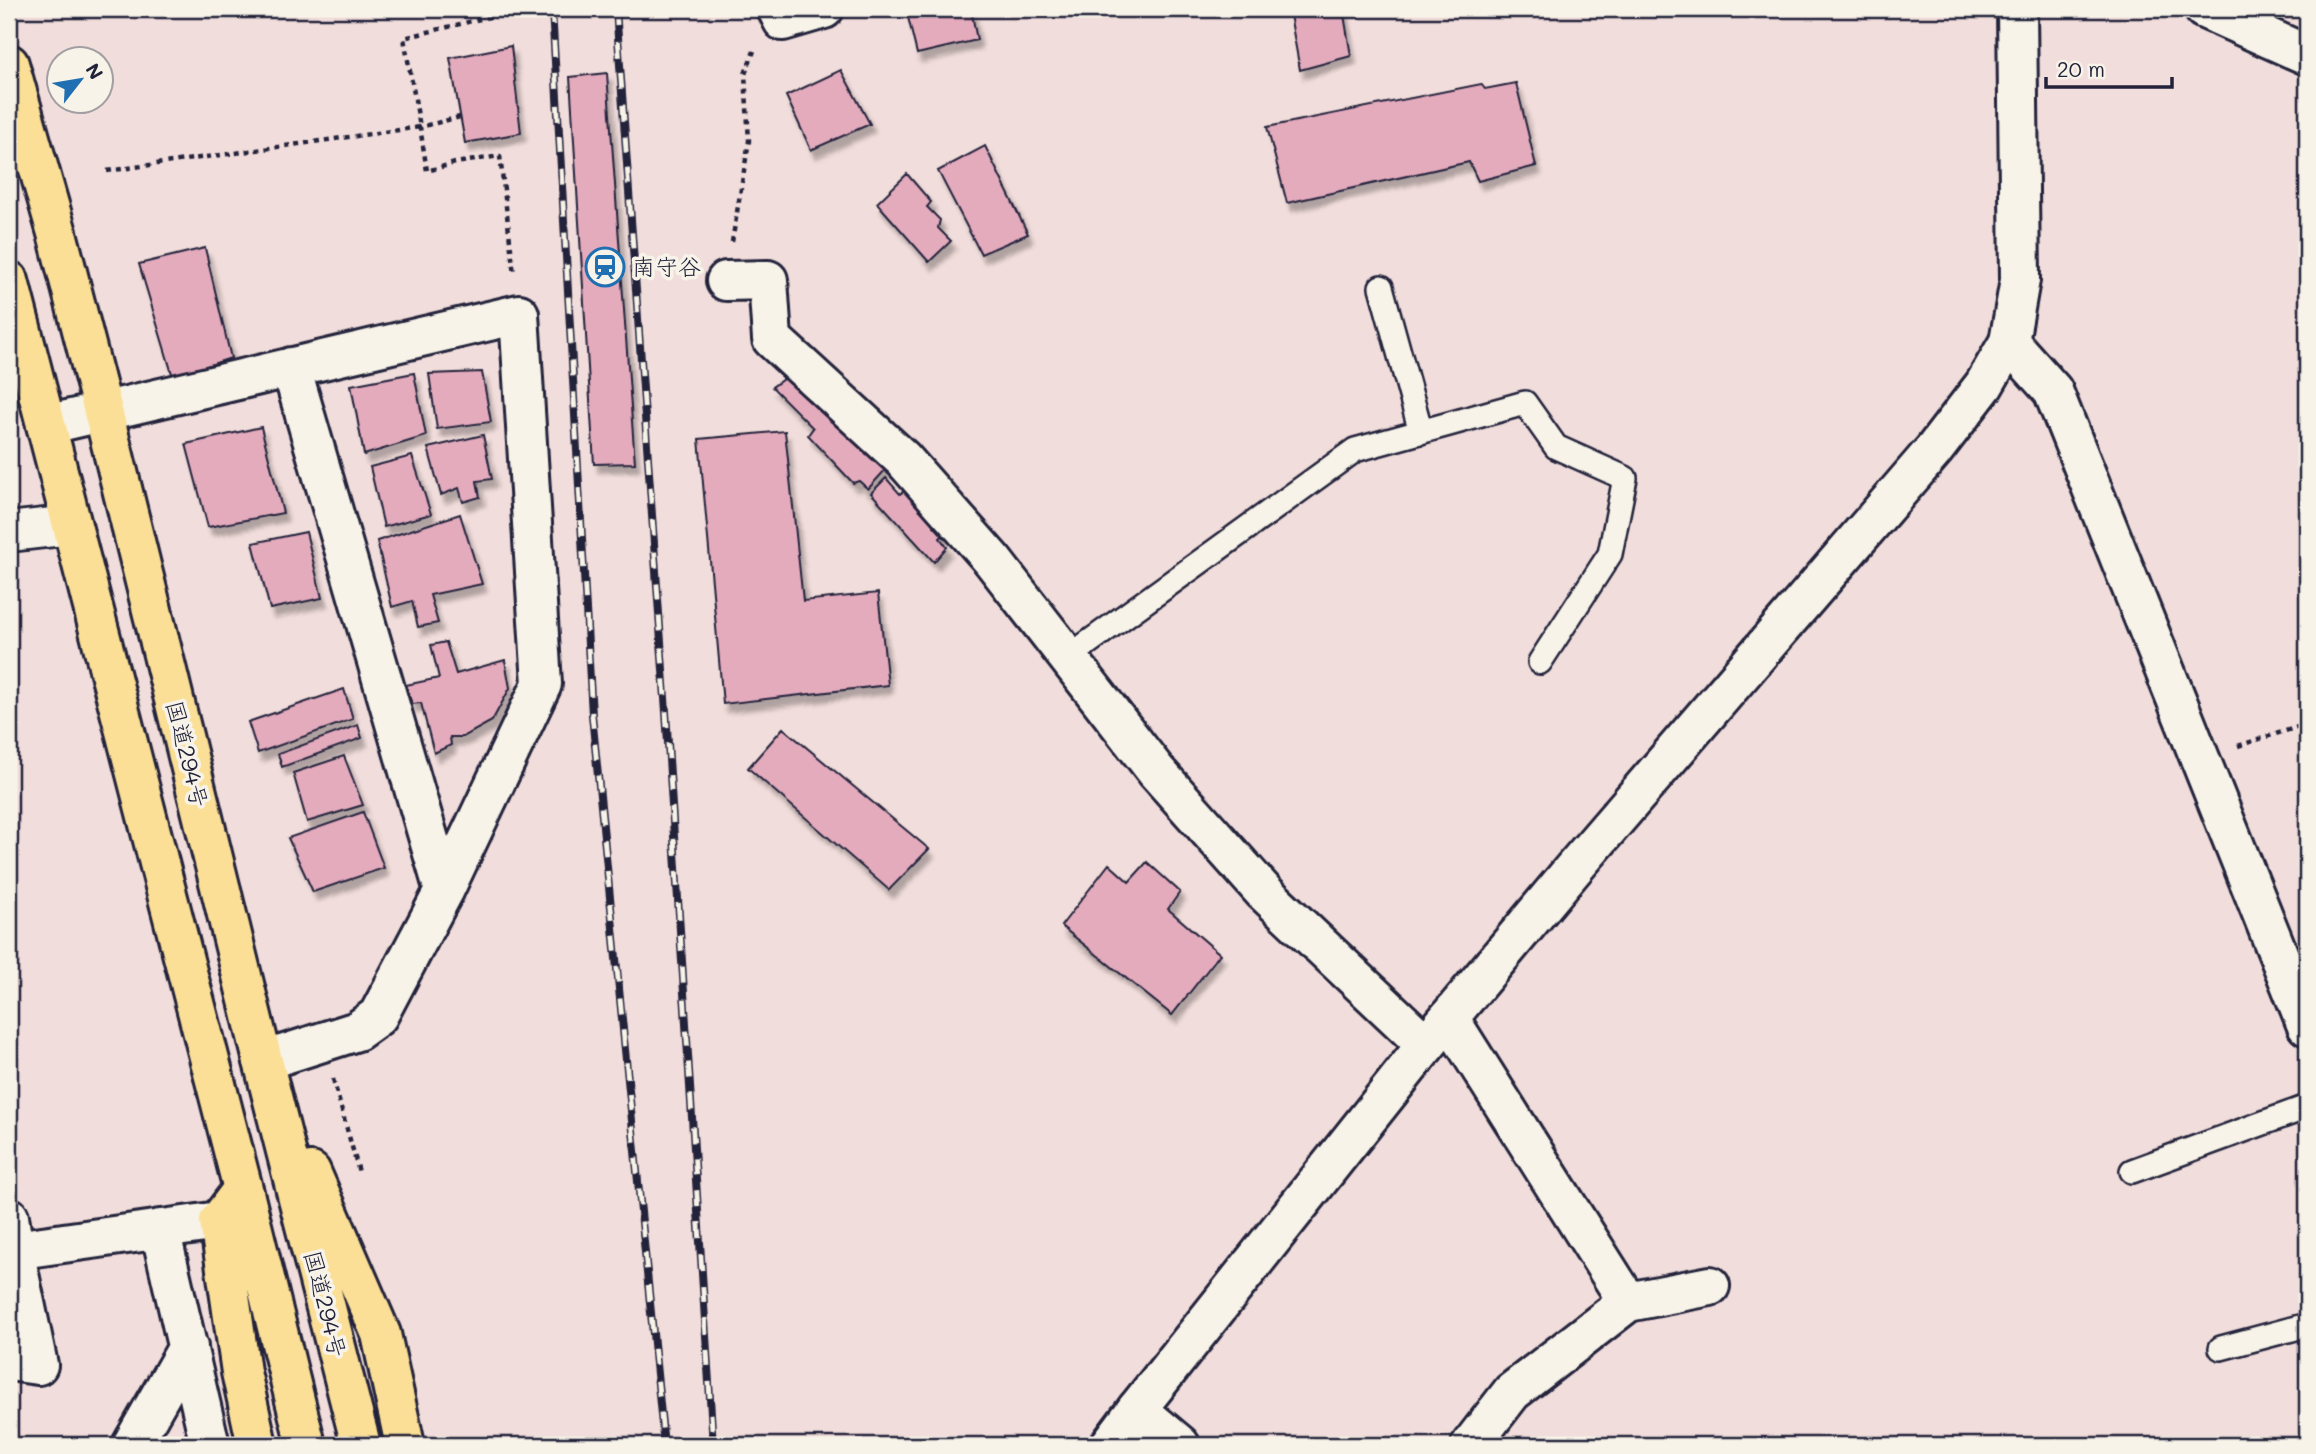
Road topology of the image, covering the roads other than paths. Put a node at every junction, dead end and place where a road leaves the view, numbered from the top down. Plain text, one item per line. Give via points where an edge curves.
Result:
1 (777, 9) edge
2 (824, 9) edge
3 (2017, 9) edge
4 (2204, 9) edge
5 (2307, 55) edge
6 (9, 64) edge
7 (9, 281) edge
8 (726, 281) road end
9 (1381, 287) dead end
10 (2009, 342) junction
11 (291, 367) junction
12 (103, 411) junction
13 (46, 425) junction
14 (1421, 432) junction
15 (71, 525) junction
16 (9, 532) edge
17 (1067, 658) junction
18 (1540, 662) dead end
19 (444, 891) junction
20 (2307, 1027) edge
21 (1437, 1031) junction
22 (263, 1061) junction
23 (2307, 1107) edge
24 (2132, 1171) dead end
25 (243, 1189) junction
26 (219, 1221) junction
27 (159, 1230) junction
28 (12, 1233) edge
29 (1710, 1286) dead end
30 (1628, 1302) junction
31 (2307, 1325) edge
32 (188, 1347) junction
33 (2221, 1348) dead end
34 (9, 1362) edge
35 (1137, 1409) junction
36 (132, 1445) edge
37 (210, 1445) edge
38 (257, 1445) edge
39 (306, 1445) edge
40 (361, 1445) edge
41 (405, 1445) edge
42 (1110, 1445) edge
43 (1180, 1445) edge
44 (1471, 1445) edge

1 - 2 street via 783,21
3 - 10 street via 2020,280
4 - 5 street
6 - 12 highway, 国道294号
7 - 13 highway
8 - 17 street via 768,280 772,339 903,459 993,561
9 - 14 lane
10 - 20 street via 2053,391
10 - 21 street via 1984,385 1934,450
11 - 12 street
11 - 19 street
11 - 19 street via 519,314 542,684
12 - 13 street
12 - 22 highway, 国道294号
13 - 15 highway
14 - 17 lane via 1355,450
14 - 18 lane via 1525,402 1556,447 1625,478 1610,554
15 - 16 street
15 - 25 highway
17 - 21 street via 1156,771 1264,892
19 - 22 street via 378,1016 357,1031
21 - 30 street
21 - 35 street
22 - 40 highway, 国道294号
22 - 41 highway via 381,1334
23 - 24 lane
25 - 26 highway
25 - 39 highway
26 - 27 street
26 - 38 highway via 241,1373
27 - 28 street
27 - 32 street
28 - 34 street via 38,1365
29 - 30 street
30 - 44 street via 1513,1392
31 - 33 lane
32 - 36 street
32 - 37 street
35 - 42 street
35 - 43 street

